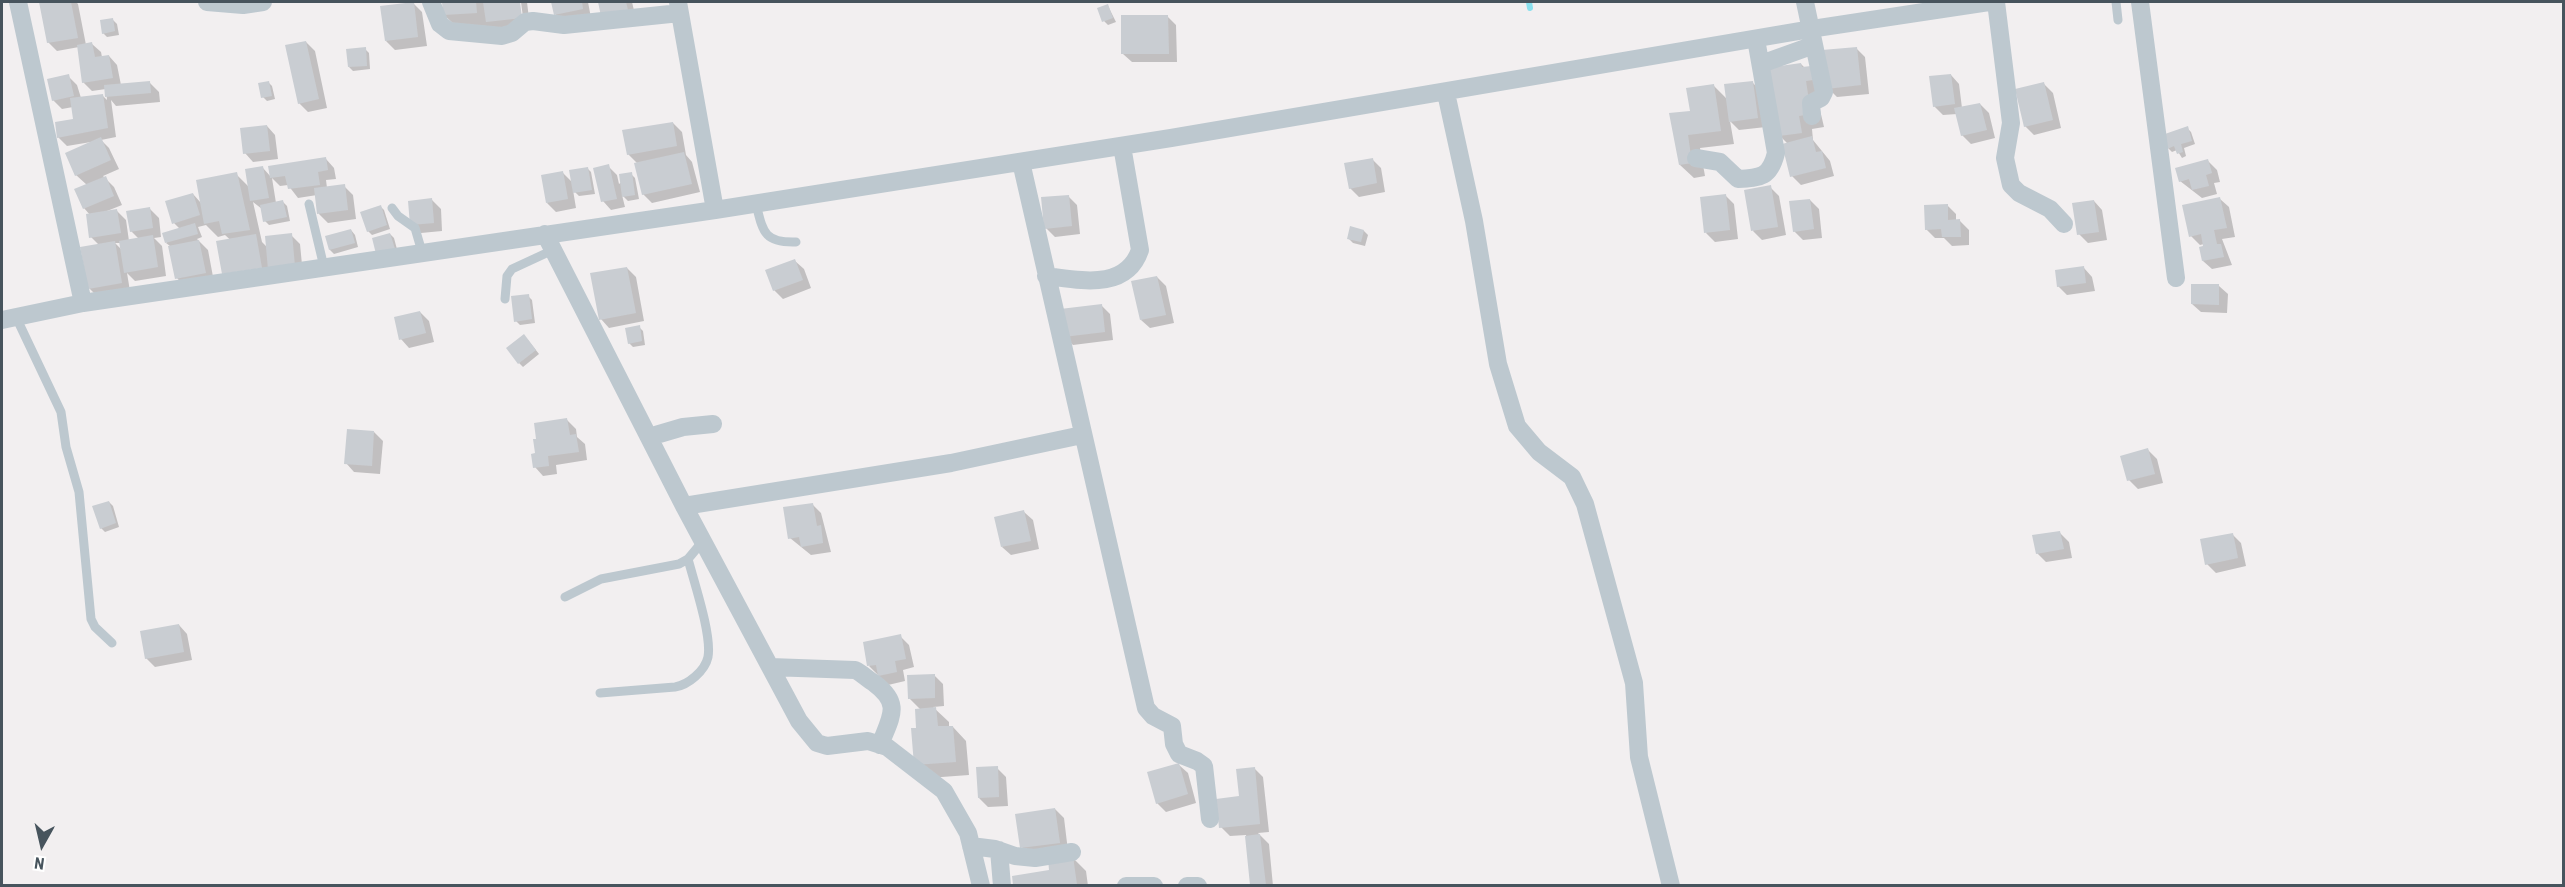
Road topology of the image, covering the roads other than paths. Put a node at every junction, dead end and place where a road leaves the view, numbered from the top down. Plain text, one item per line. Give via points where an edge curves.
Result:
1 (18, 2) edge
2 (207, 2) edge
3 (263, 2) edge
4 (431, 2) edge
5 (1804, 2) edge
6 (1989, 2) edge
7 (1996, 2) edge
8 (2116, 2) edge
9 (2140, 2) edge
10 (679, 7) edge
11 (2118, 21) dead end
12 (1813, 37) junction
13 (1756, 39) junction
14 (1761, 64) junction
15 (1446, 93) junction
16 (1812, 116) dead end
17 (1122, 146) junction
18 (1696, 158) dead end
19 (1021, 162) junction
20 (309, 204) dead end
21 (756, 204) junction
22 (392, 208) dead end
23 (715, 210) junction
24 (2064, 224) dead end
25 (549, 242) junction
26 (796, 242) dead end
27 (422, 252) junction
28 (324, 267) junction
29 (1046, 276) junction
30 (2176, 278) dead end
31 (505, 299) dead end
32 (83, 303) junction
33 (9, 318) edge
34 (713, 424) dead end
35 (1082, 435) junction
36 (649, 437) junction
37 (684, 506) junction
38 (703, 542) junction
39 (688, 559) junction
40 (565, 597) dead end
41 (112, 643) dead end
42 (770, 667) junction
43 (600, 693) dead end
44 (880, 745) junction
45 (1210, 819) dead end
46 (971, 846) junction
47 (999, 850) junction
48 (1072, 852) dead end
49 (981, 885) edge
50 (1002, 885) edge
51 (1126, 885) edge
52 (1154, 885) edge
53 (1187, 885) edge
54 (1198, 885) edge
55 (1671, 885) edge

1 - 32 street
2 - 3 street
4 - 10 street via 440,24 449,32 502,36 525,22 564,25
5 - 12 street
6 - 12 street
7 - 24 street via 2011,123 2005,158 2011,185 2050,208
8 - 11 lane
9 - 30 street
10 - 23 street
12 - 13 street
12 - 14 street
12 - 16 street via 1824,92 1811,103
13 - 14 street
13 - 15 street
14 - 18 street via 1776,153 1773,166 1768,173 1738,179 1720,162
15 - 17 street
15 - 55 street via 1474,221 1498,364 1517,426 1539,452 1572,477 1585,504 1634,683 1640,757
17 - 19 street
17 - 29 street via 1140,250 1137,260 1118,277 1100,282
19 - 21 street
19 - 29 street
20 - 28 lane
21 - 23 street
21 - 26 lane via 761,227 769,238 778,243
22 - 27 lane via 418,232
23 - 25 street
25 - 27 street
25 - 31 lane via 512,269 507,276
25 - 36 street
27 - 28 street
28 - 32 street
29 - 35 street
32 - 33 street
33 - 41 lane via 61,412 79,492 91,619
34 - 36 street via 683,427
35 - 37 street via 951,463
35 - 45 street via 1146,708 1172,726 1179,754 1203,766
36 - 37 street
37 - 38 street
38 - 39 lane
38 - 42 street
39 - 40 lane via 601,579
39 - 43 lane via 708,639 708,658 699,672 686,685
42 - 44 street via 799,721 817,742 827,746 868,741
42 - 44 street via 855,670 863,674 888,695 892,705
44 - 46 street via 944,791 968,833
46 - 47 street
46 - 49 street
47 - 48 street via 1035,858
47 - 50 street
51 - 52 street
53 - 54 street

